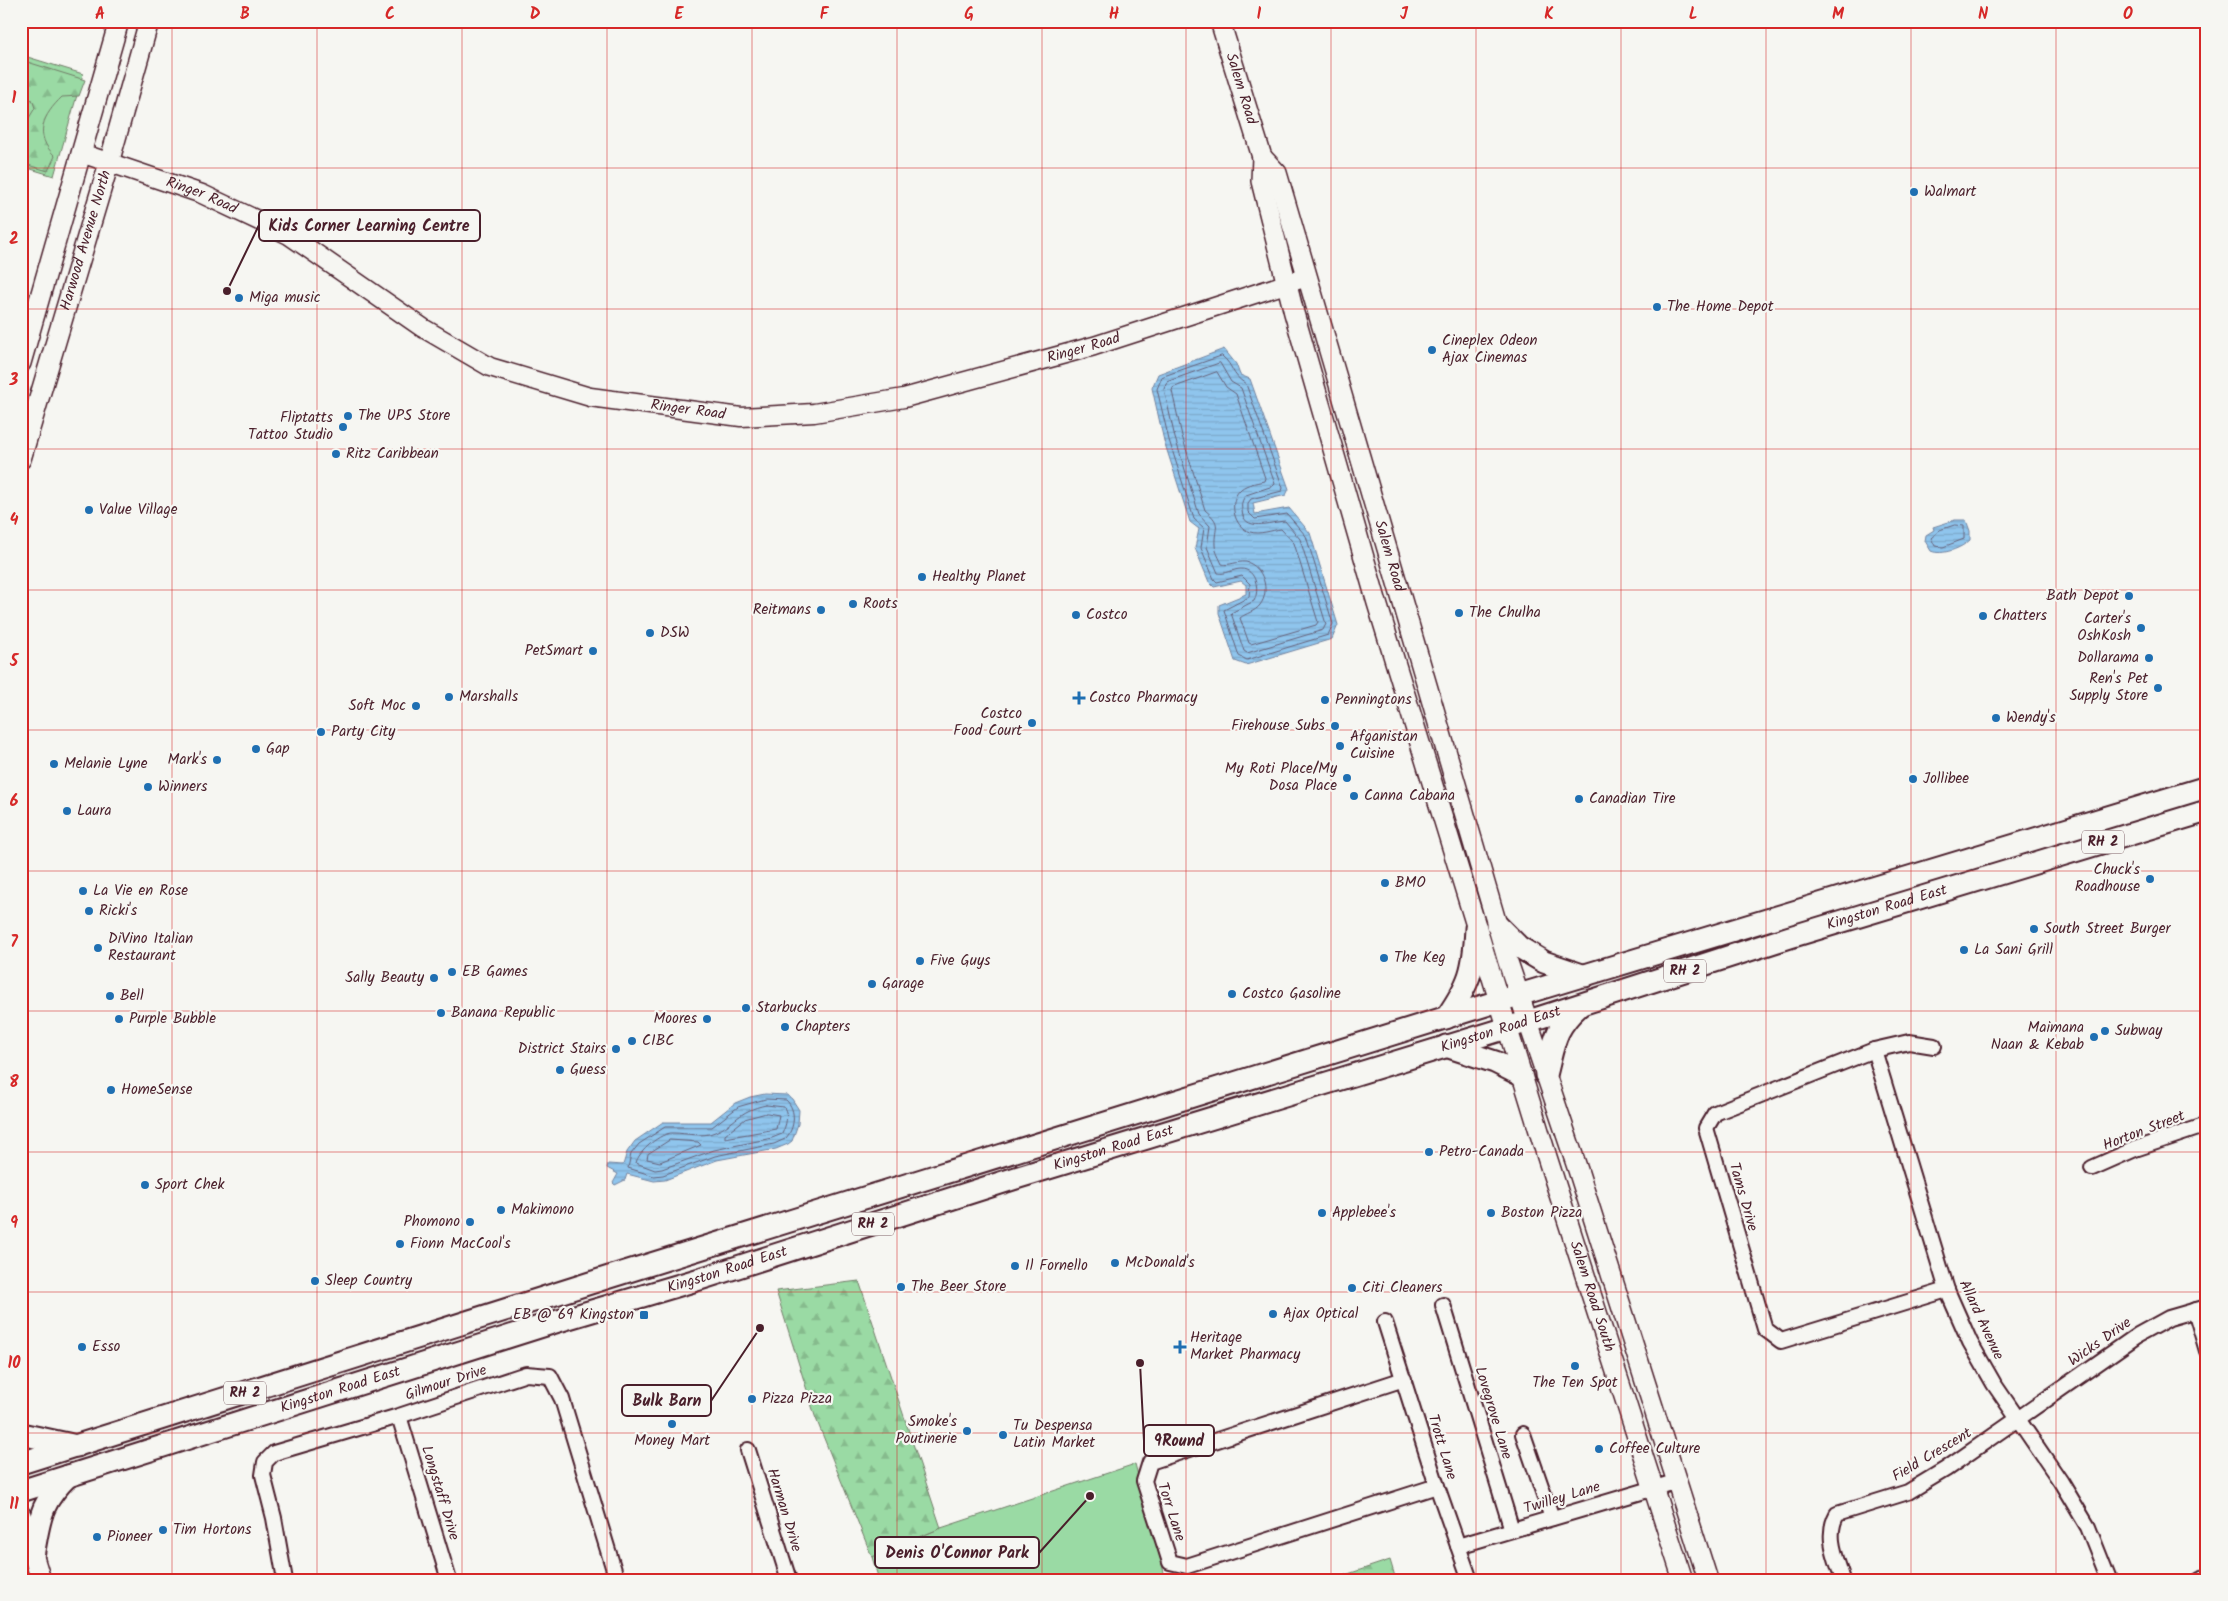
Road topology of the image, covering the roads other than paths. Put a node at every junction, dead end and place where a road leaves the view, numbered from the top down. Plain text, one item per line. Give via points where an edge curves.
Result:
1 (119, 21) edge
2 (149, 21) edge
3 (1220, 21) edge
4 (81, 153) junction
5 (1262, 157) junction
6 (110, 162) junction
7 (1307, 278) junction
8 (1286, 283) junction
9 (21, 363) edge
10 (21, 459) edge
11 (2207, 787) edge
12 (2207, 811) edge
13 (1486, 926) junction
14 (1508, 962) joint
15 (1586, 976) junction
16 (1519, 995) junction
17 (1499, 1001) junction
18 (1580, 1004) junction
19 (1446, 1018) junction
20 (1527, 1021) junction
21 (1507, 1028) junction
22 (1446, 1046) junction
23 (1934, 1046) dead end
24 (1874, 1050) junction
25 (1521, 1075) junction
26 (1546, 1075) junction
27 (2207, 1125) edge
28 (2092, 1168) dead end
29 (1947, 1290) junction
30 (1443, 1305) dead end
31 (2201, 1308) edge
32 (1386, 1322) dead end
33 (2207, 1351) edge
34 (1404, 1379) junction
35 (399, 1416) junction
36 (2018, 1419) junction
37 (21, 1434) edge
38 (1523, 1434) dead end
39 (77, 1446) junction
40 (748, 1450) dead end
41 (21, 1463) edge
42 (68, 1476) junction
43 (1676, 1482) junction
44 (1436, 1486) junction
45 (1653, 1488) junction
46 (21, 1491) edge
47 (21, 1515) edge
48 (1552, 1518) junction
49 (1512, 1530) junction
50 (1458, 1546) junction
51 (33, 1556) junction
52 (2207, 1577) edge
53 (41, 1580) edge
54 (285, 1580) edge
55 (449, 1580) edge
56 (617, 1580) edge
57 (789, 1580) edge
58 (1470, 1580) edge
59 (1683, 1580) edge
60 (1708, 1580) edge
61 (1844, 1580) edge
62 (2109, 1580) edge
63 (2199, 1580) edge

1 - 4 main road, Harwood Avenue North
2 - 6 main road, Harwood Avenue North
3 - 5 main road, Salem Road
4 - 6 street, Ringer Road
4 - 9 main road, Harwood Avenue North
5 - 7 main road, Salem Road via 1276,173
5 - 8 main road, Salem Road via 1261,180
6 - 8 street, Ringer Road via 202,194 289,235 423,328 490,367 590,397 731,416 814,413 904,398 1094,346
6 - 10 main road, Harwood Avenue North
7 - 8 street, Ringer Road
7 - 13 main road, Salem Road
8 - 13 main road, Salem Road via 1377,603
11 - 15 main road, Kingston Road East / RH 2
12 - 18 main road, Kingston Road East / RH 2
13 - 14 main road, Salem Road
13 - 15 main road via 1544,962
13 - 17 main road, Salem Road South
13 - 19 main road via 1463,993
14 - 16 main road, Salem Road South
15 - 16 main road, Kingston Road East / RH 2
16 - 17 main road, Kingston Road East / RH 2
16 - 20 main road, Salem Road South
17 - 19 main road, Kingston Road East / RH 2
17 - 21 main road, Salem Road South
18 - 20 main road, Kingston Road East / RH 2
18 - 26 main road via 1564,1019 1555,1038
19 - 39 main road, Kingston Road East / RH 2
20 - 21 main road, Kingston Road East / RH 2
20 - 26 main road, Salem Road South
21 - 22 main road, Kingston Road East / RH 2
21 - 25 main road, Salem Road South
22 - 25 main road via 1490,1060
22 - 42 main road, Kingston Road East / RH 2
23 - 24 street, Tams Drive via 1909,1042
24 - 29 street, Allard Avenue
24 - 29 street, Tams Drive via 1715,1113 1706,1128 1765,1329 1781,1341
25 - 45 main road, Salem Road South
26 - 43 main road, Salem Road South
27 - 28 street, Horton Street via 2135,1149
29 - 36 street, Allard Avenue via 1970,1342
30 - 49 street, Lovegrove Lane
31 - 33 street
31 - 36 street, Wicks Drive via 2169,1318 2138,1335
32 - 34 street, Trott Lane
34 - 44 street, Trott Lane
34 - 44 street, Torr Lane via 1150,1462 1144,1481 1170,1562 1186,1566
35 - 54 street, Gilmour Drive via 274,1452 265,1462 263,1475
35 - 55 street, Longstaff Drive
35 - 56 street, Gilmour Drive via 526,1374 550,1376 562,1399
36 - 61 street, Field Crescent via 1908,1492 1837,1514 1830,1526
36 - 62 street, Allard Avenue via 2062,1482 2088,1527
37 - 39 main road
38 - 48 street
39 - 41 main road, Kingston Road East / RH 2
40 - 57 street, Harman Drive
42 - 46 main road, Kingston Road East / RH 2
42 - 51 main road via 53,1490 41,1512
43 - 45 street, Twilley Lane
43 - 60 main road, Salem Road South
44 - 50 street, Trott Lane
45 - 48 street, Twilley Lane
45 - 59 main road, Salem Road South
47 - 51 main road
48 - 49 street, Twilley Lane
49 - 50 street, Twilley Lane
50 - 58 street, Trott Lane
51 - 53 main road
52 - 63 street

